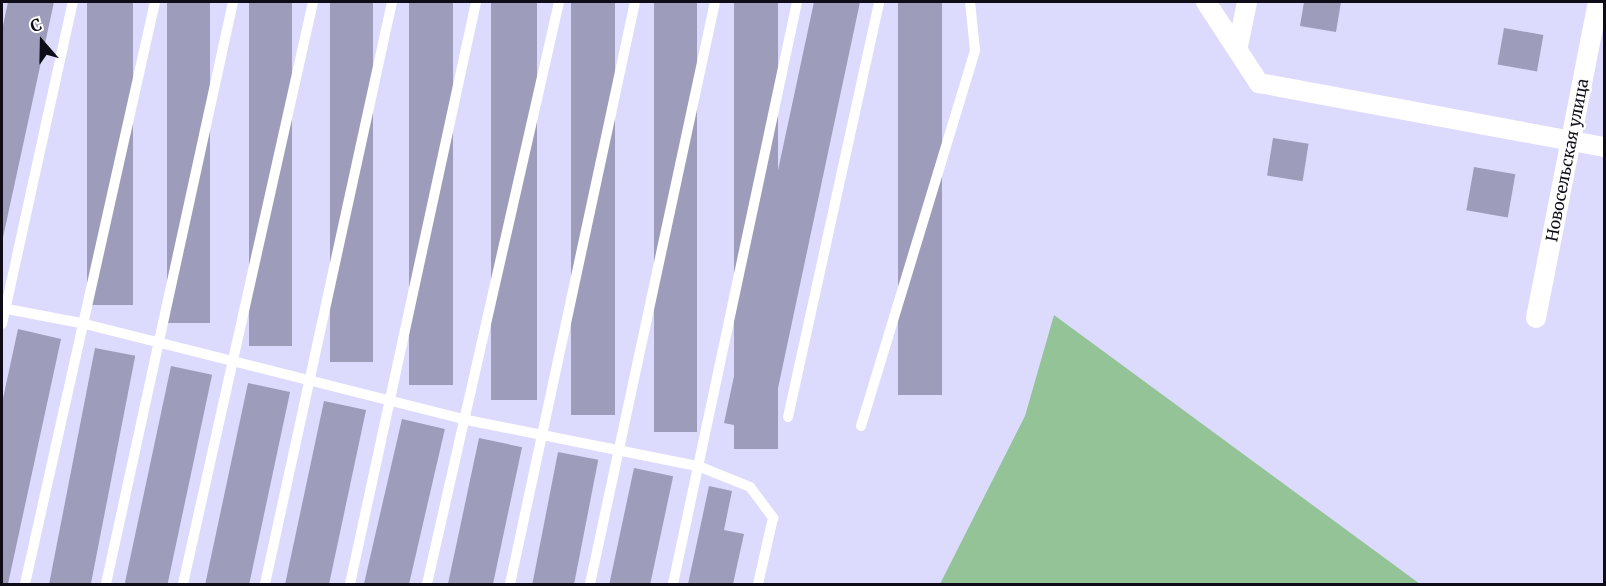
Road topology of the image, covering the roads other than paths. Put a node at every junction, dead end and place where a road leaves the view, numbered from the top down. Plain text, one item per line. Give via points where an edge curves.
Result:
1 (74, 2) edge
2 (155, 2) edge
3 (233, 2) edge
4 (313, 2) edge
5 (392, 2) edge
6 (476, 2) edge
7 (559, 2) edge
8 (635, 2) edge
9 (715, 2) edge
10 (797, 2) edge
11 (879, 2) edge
12 (970, 2) edge
13 (1206, 2) edge
14 (1247, 2) edge
15 (1598, 2) edge
16 (1238, 46) junction
17 (1571, 140) junction
18 (1605, 147) edge
19 (3, 309) edge
20 (1536, 318) dead end
21 (81, 323) junction
22 (2, 324) edge
23 (158, 344) junction
24 (234, 361) junction
25 (310, 378) junction
26 (391, 400) junction
27 (788, 417) dead end
28 (462, 419) junction
29 (861, 426) dead end
30 (543, 434) junction
31 (620, 453) junction
32 (698, 466) junction
33 (25, 585) edge
34 (106, 585) edge
35 (183, 585) edge
36 (265, 585) edge
37 (350, 585) edge
38 (427, 585) edge
39 (510, 585) edge
40 (590, 585) edge
41 (673, 585) edge
42 (758, 585) edge

1 - 19 lane
2 - 21 lane
3 - 23 lane
4 - 24 lane
5 - 25 lane
6 - 26 lane
7 - 28 lane
8 - 30 lane
9 - 31 lane
10 - 32 lane
11 - 27 lane
12 - 29 lane via 975,50
13 - 16 street
14 - 16 street
15 - 17 street, Новосельская улица
16 - 17 street via 1259,83
17 - 18 street
17 - 20 street, Новосельская улица
19 - 21 lane
19 - 22 lane
21 - 23 lane
21 - 33 lane
23 - 24 lane
23 - 34 lane
24 - 25 lane
24 - 35 lane
25 - 26 lane
25 - 36 lane
26 - 28 lane
26 - 37 lane
28 - 30 lane
28 - 38 lane
30 - 31 lane
30 - 39 lane
31 - 32 lane
31 - 40 lane
32 - 41 lane
32 - 42 lane via 750,487 773,518

